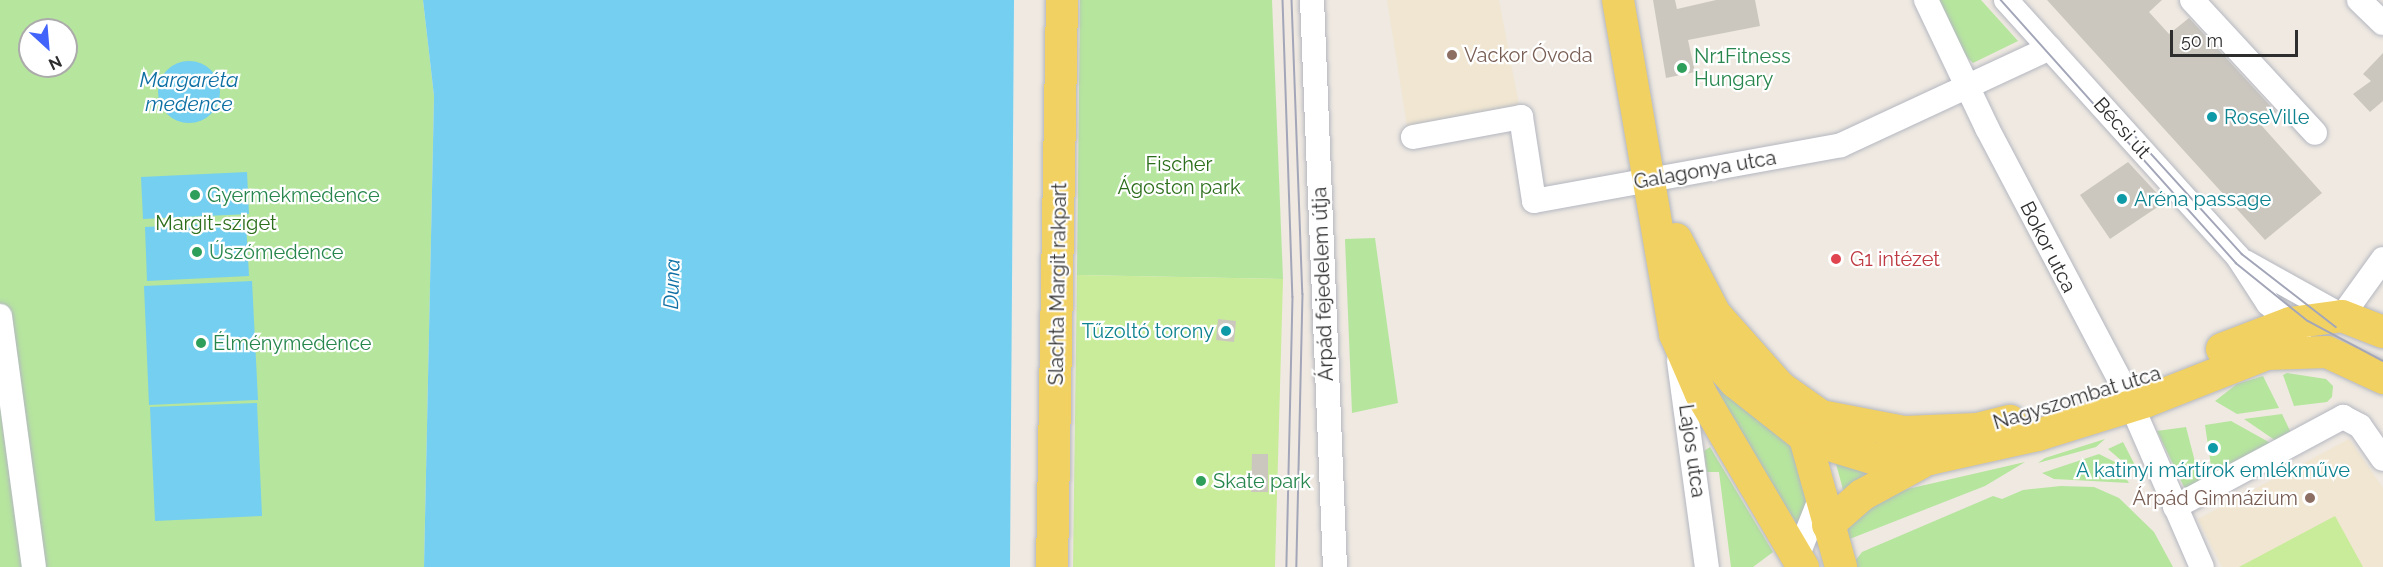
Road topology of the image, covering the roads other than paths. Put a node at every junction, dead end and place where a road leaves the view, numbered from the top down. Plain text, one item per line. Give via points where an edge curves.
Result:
1 (1062, 0) edge
2 (1312, 0) edge
3 (1618, 0) edge
4 (1926, 0) edge
5 (2006, 0) edge
6 (2192, 0) edge
7 (2359, 0) edge
8 (2383, 23) edge
9 (2050, 48) junction
10 (1966, 88) junction
11 (2315, 133) dead end
12 (1413, 137) dead end
13 (1653, 189) junction
14 (2238, 257) junction
15 (2383, 259) edge
16 (1664, 260) junction
17 (2279, 313) junction
18 (0, 316) edge
19 (2342, 316) junction
20 (2383, 332) edge
21 (1675, 334) junction
22 (2327, 352) junction
23 (2383, 378) edge
24 (1780, 387) junction
25 (2127, 397) junction
26 (1806, 438) junction
27 (1930, 459) junction
28 (2383, 459) edge
29 (2175, 507) junction
30 (1824, 511) junction
31 (1796, 564) edge
32 (34, 567) edge
33 (1052, 567) edge
34 (1335, 567) edge
35 (1707, 567) edge
36 (1841, 567) edge
37 (2202, 567) edge

1 - 33 main road, Slachta Margit rakpart
2 - 34 street, Árpád fejedelem útja
3 - 13 main road, Lajos utca
4 - 10 street, Bokor utca
5 - 9 street, Bécsi út
6 - 11 street
7 - 8 street
9 - 10 street, Galagonya utca
9 - 14 street, Bécsi út
10 - 13 street, Galagonya utca via 1841,145
10 - 25 street, Bokor utca
12 - 13 street, Galagonya utca via 1521,117 1534,201
13 - 16 main road, Lajos utca
13 - 24 main road, Lajos utca via 1715,314
14 - 17 street, Bécsi út
14 - 19 street, Bécsi út
15 - 19 street
16 - 21 main road, Lajos utca
16 - 26 main road, Nagyszombat utca via 1680,306 1710,354 1735,382
17 - 19 main road, Nagyszombat utca
17 - 22 street, Bécsi út
17 - 25 main road, Nagyszombat utca via 2260,333
18 - 32 street
19 - 20 main road, Bécsi út
21 - 31 main road, Lajos utca via 1701,394
21 - 35 street, Lajos utca
22 - 23 main road, Bécsi út
22 - 25 main road, Nagyszombat utca via 2253,357
24 - 25 main road, Nagyszombat utca via 1821,416 1905,432 1977,429
24 - 26 main road
25 - 27 main road, Nagyszombat utca via 1979,450
25 - 29 street, Bokor utca
26 - 27 main road, Nagyszombat utca via 1875,459
26 - 30 main road
27 - 30 main road, Nagyszombat utca
28 - 29 street via 2360,426 2343,417
29 - 37 street, Bokor utca
30 - 31 street, Nagyszombat utca
30 - 36 main road

